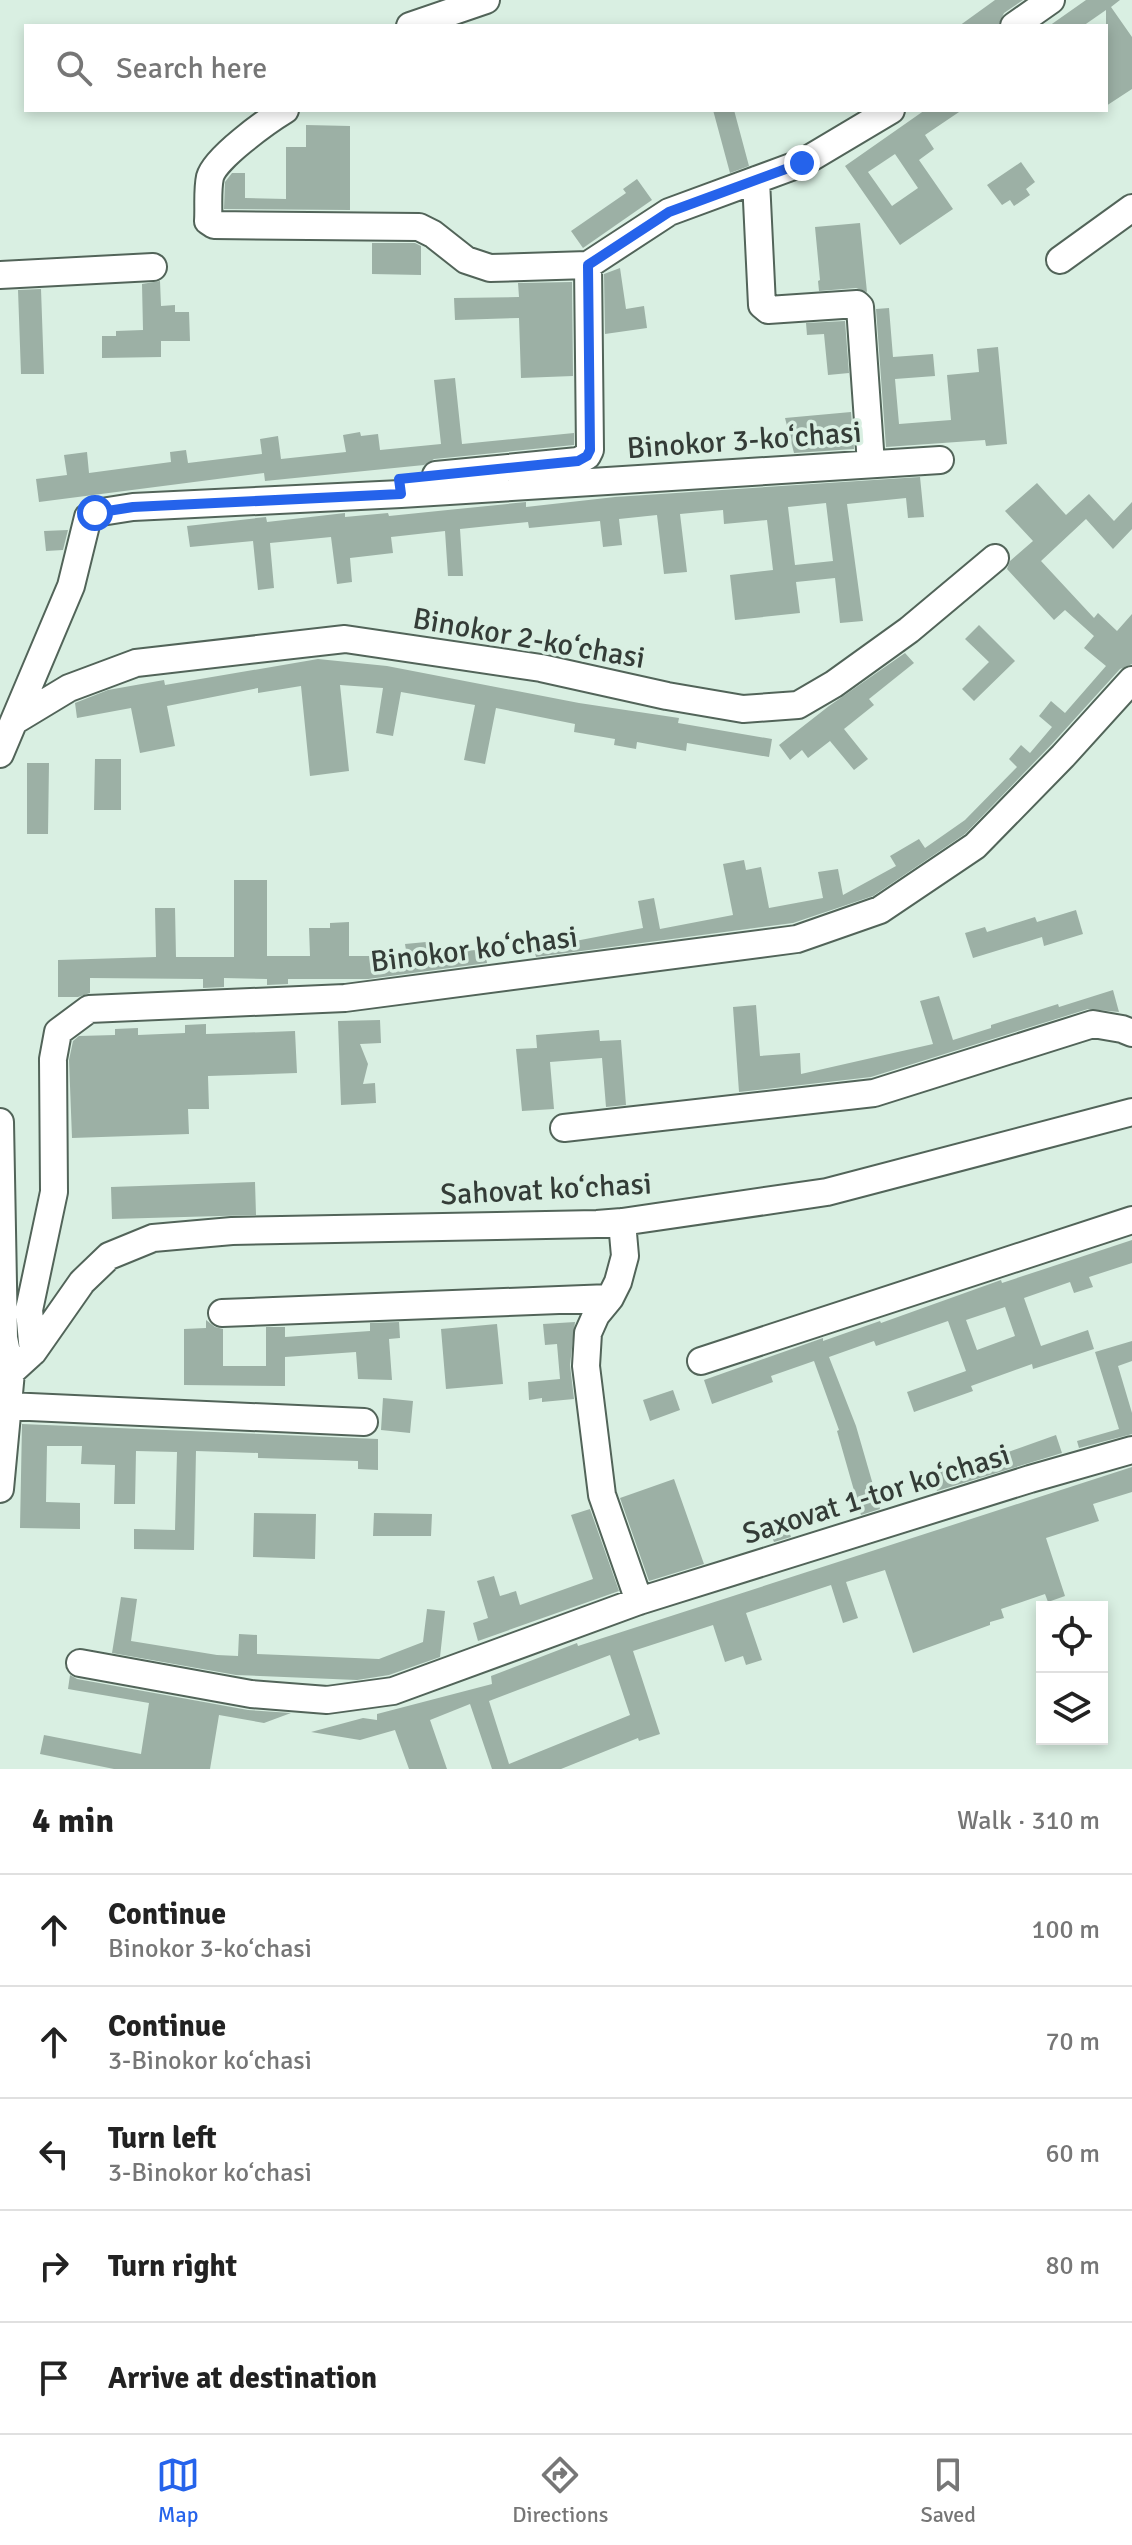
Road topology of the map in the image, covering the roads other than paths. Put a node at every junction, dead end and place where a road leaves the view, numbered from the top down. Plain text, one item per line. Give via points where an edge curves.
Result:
1 (1051, 0) edge
2 (483, 1) edge
3 (417, 23) edge
4 (1017, 24) edge
5 (282, 112) edge
6 (888, 112) edge
7 (756, 180) junction
8 (1132, 208) edge
9 (1060, 260) dead end
10 (588, 265) junction
11 (153, 267) dead end
12 (0, 275) edge
13 (940, 460) dead end
14 (871, 464) junction
15 (401, 494) junction
16 (995, 558) dead end
17 (1132, 680) edge
18 (16, 720) junction
19 (0, 754) edge
20 (1132, 1033) edge
21 (1132, 1112) edge
22 (0, 1122) edge
23 (564, 1128) dead end
24 (1132, 1220) edge
25 (622, 1222) junction
26 (610, 1298) junction
27 (222, 1313) dead end
28 (33, 1352) junction
29 (701, 1361) dead end
30 (6, 1373) edge
31 (8, 1406) junction
32 (364, 1422) dead end
33 (1132, 1450) edge
34 (0, 1489) edge
35 (639, 1601) junction
36 (80, 1663) dead end

1 - 4 street
2 - 3 street
5 - 10 street via 215,166 208,221 214,225 419,227 466,260 490,268
6 - 7 street via 802,163
7 - 10 street via 669,212
7 - 14 street via 762,305 768,310 860,307
8 - 9 street
10 - 15 street via 587,456 399,479
11 - 12 street
13 - 14 street, Binokor 3-koʻchasi
14 - 15 street, Binokor 3-koʻchasi
15 - 18 street, Binokor 3-koʻchasi via 133,507 88,517 71,586
16 - 18 street, Binokor 2-koʻchasi via 909,630 798,705 743,709 541,668 345,639 136,663 69,688
17 - 28 street, Binokor koʻchasi via 975,846 880,910 797,939 345,998 89,1009 58,1032 53,1059 54,1192 29,1310
18 - 19 street, Binokor 3-koʻchasi
20 - 23 street via 1093,1024 874,1093
21 - 25 street, Sahovat koʻchasi via 827,1192
22 - 30 street
24 - 29 street
25 - 26 street via 625,1256
25 - 28 street, Sahovat koʻchasi via 232,1231 153,1238 109,1256 82,1282
26 - 27 street
26 - 35 street via 588,1333 586,1366 602,1495
28 - 30 street, Sahovat koʻchasi
30 - 31 street
31 - 32 street
31 - 34 street
33 - 35 street, Saxovat 1-tor koʻchasi
35 - 36 street, Saxovat 1-tor koʻchasi via 393,1691 364,1696 327,1700 251,1694

